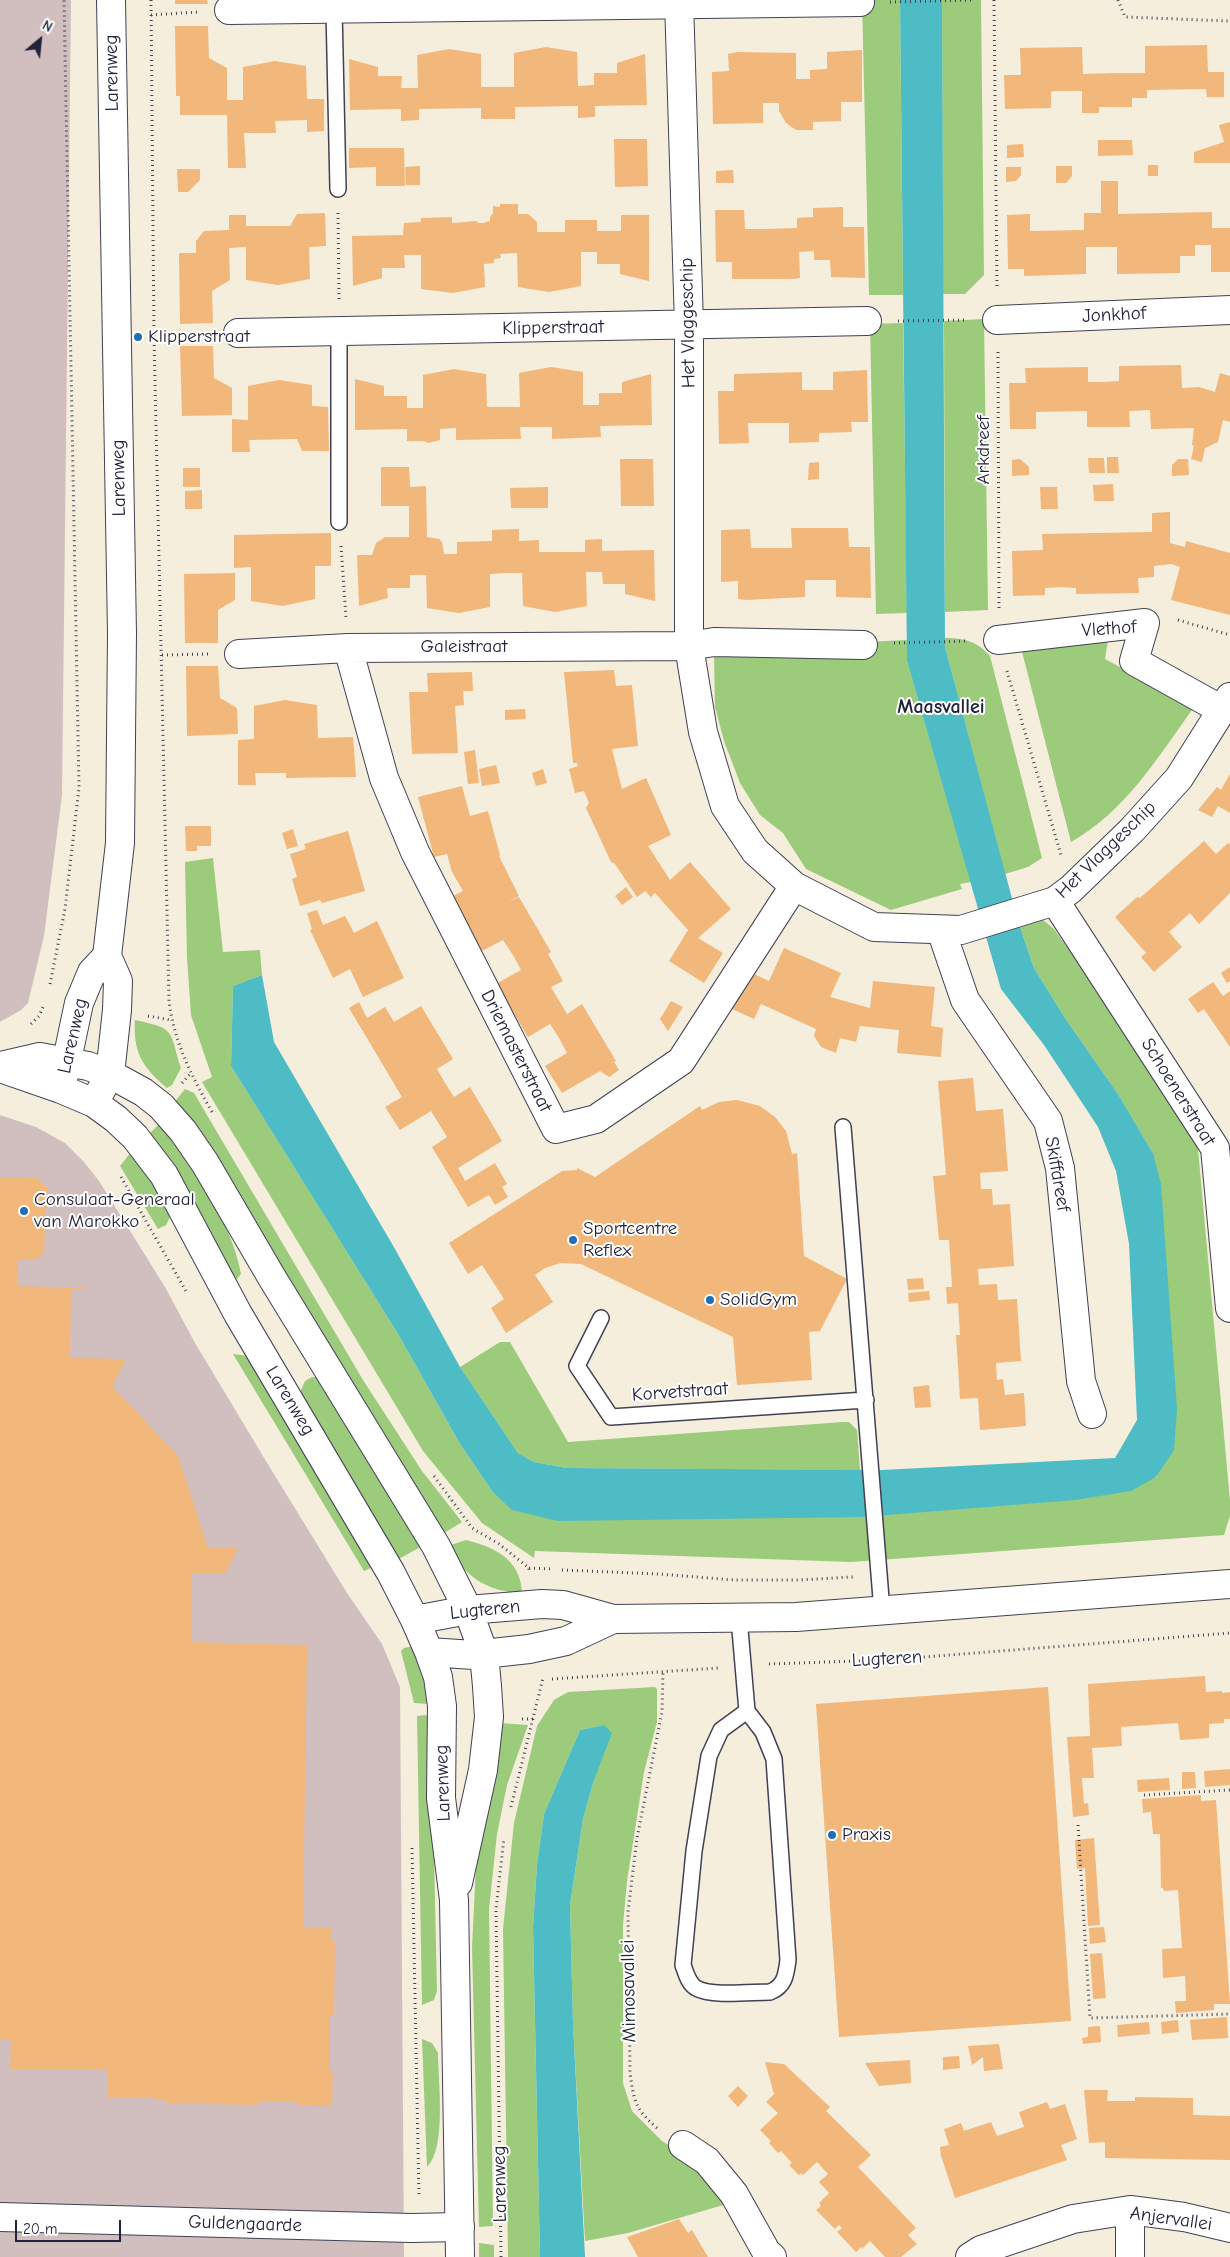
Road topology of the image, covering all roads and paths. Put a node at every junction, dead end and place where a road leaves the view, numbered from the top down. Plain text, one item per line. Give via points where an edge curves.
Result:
1 (64, 0) edge
2 (111, 0) edge
3 (151, 0) edge
4 (973, 0) edge
5 (994, 0) edge
6 (1118, 0) edge
7 (679, 2) edge
8 (860, 2) joint
9 (334, 9) junction
10 (229, 10) joint
11 (151, 15) junction
12 (1230, 21) edge
13 (338, 189) joint
14 (1230, 310) edge
15 (969, 320) dead end
16 (997, 320) junction
17 (867, 321) joint
18 (689, 325) junction
19 (339, 332) junction
20 (238, 333) joint
21 (154, 337) junction
22 (339, 522) joint
23 (1145, 623) junction
24 (1230, 635) edge
25 (998, 640) junction
26 (864, 644) joint
27 (689, 646) junction
28 (348, 648) junction
29 (239, 654) joint
30 (162, 655) junction
31 (1226, 704) edge
32 (794, 886) junction
33 (1053, 899) junction
34 (951, 930) junction
35 (107, 956) junction
36 (49, 987) dead end
37 (44, 1003) dead end
38 (26, 1027) dead end
39 (66, 1061) junction
40 (0, 1067) edge
41 (110, 1074) junction
42 (190, 1074) dead end
43 (61, 1089) junction
44 (94, 1103) junction
45 (844, 1127) dead end
46 (118, 1171) dead end
47 (184, 1288) dead end
48 (1230, 1308) edge
49 (601, 1318) dead end
50 (866, 1400) junction
51 (1092, 1414) dead end
52 (451, 1498) dead end
53 (530, 1576) dead end
54 (1230, 1584) edge
55 (468, 1610) junction
56 (882, 1611) junction
57 (739, 1618) junction
58 (613, 1619) junction
59 (416, 1620) junction
60 (1230, 1633) edge
61 (429, 1652) junction
62 (484, 1654) junction
63 (744, 1665) junction
64 (663, 1672) junction
65 (542, 1673) dead end
66 (544, 1680) junction
67 (747, 1711) junction
68 (1230, 1790) edge
69 (1144, 1795) dead end
70 (509, 1815) dead end
71 (1078, 1825) dead end
72 (504, 1833) dead end
73 (454, 1900) junction
74 (415, 2005) dead end
75 (1230, 2014) edge
76 (683, 2145) joint
77 (418, 2188) dead end
78 (1130, 2210) junction
79 (0, 2217) edge
80 (460, 2228) junction
81 (1230, 2228) edge
82 (460, 2257) edge
83 (502, 2257) edge
84 (772, 2257) edge
85 (970, 2257) edge
86 (1130, 2257) edge

1 - 36 path via 79,788 65,909
2 - 35 street, Larenweg via 122,633 120,843
3 - 11 path
4 - 8 path
5 - 16 path, Arkdreef
6 - 12 path via 1125,17
7 - 8 street
7 - 9 street
7 - 18 street, Het Vlaggeschip
9 - 10 street
9 - 13 lane
10 - 11 path
11 - 21 path
13 - 19 path
14 - 16 street, Jonkhof
15 - 17 path
16 - 25 path, Arkdreef
17 - 18 street, Klipperstraat
18 - 19 street, Klipperstraat
18 - 27 street, Het Vlaggeschip
19 - 20 street, Klipperstraat
19 - 22 lane
20 - 21 path
21 - 30 path
22 - 28 path
23 - 24 path via 1175,619
23 - 25 street, Vlethof
23 - 31 street, Vlethof via 1134,660
25 - 26 path
25 - 33 path, Arkdreef
26 - 27 street via 714,642
27 - 28 street, Galeistraat
27 - 32 street, Het Vlaggeschip via 702,732 725,806 755,851
28 - 29 street, Galeistraat
28 - 32 street, Driemasterstraat via 384,778 415,852 556,1128 596,1119 681,1061
29 - 30 path
30 - 42 path via 169,1001 171,1020
31 - 33 street, Het Vlaggeschip via 1180,778 1132,830
32 - 34 street, Het Vlaggeschip via 874,927
33 - 34 street, Het Vlaggeschip
33 - 48 street, Schoenerstraat via 1215,1148
34 - 51 street, Skiffdreef via 966,1000 1048,1121 1060,1168 1081,1381
35 - 39 street, Larenweg via 92,972 79,1002
35 - 41 street, Larenweg via 118,981
37 - 38 path via 34,1023
39 - 40 street via 40,1057
39 - 41 street
39 - 43 street, Larenweg
40 - 43 street
41 - 44 street
41 - 55 street, Larenweg via 162,1106 205,1163 436,1546
43 - 44 street, Larenweg
44 - 59 street, Larenweg via 129,1131 164,1175 238,1314
45 - 50 lane
46 - 47 path
49 - 50 lane, Korvetstraat via 577,1366 611,1417
50 - 56 lane
52 - 53 path via 472,1528 516,1557 529,1568
54 - 56 street, Lugteren
55 - 58 street, Lugteren via 563,1605
55 - 59 street, Lugteren
55 - 62 street, Larenweg
56 - 57 street, Lugteren
57 - 58 street, Lugteren
57 - 63 lane
58 - 62 street, Lugteren via 566,1641
59 - 61 street, Larenweg
60 - 63 path, Lugteren via 886,1660
61 - 62 street, Lugteren
61 - 73 street, Larenweg via 438,1677 442,1706 441,1798
62 - 73 street, Larenweg via 489,1717 485,1752
63 - 64 path, Lugteren
63 - 67 lane
64 - 66 path, Lugteren
64 - 76 path, Mimosavallei via 662,1712 636,1838 628,1912 630,2073 641,2115
65 - 66 path
66 - 70 path
67 - 67 lane via 763,1732 774,1759 787,1970 785,1980 770,1992 708,1992 695,1988 683,1965 694,1851 709,1756 721,1730
68 - 69 path
71 - 75 path via 1090,2018
72 - 83 path, Larenweg via 496,1909
73 - 80 street, Larenweg
74 - 77 path
76 - 84 street via 707,2161 734,2194
78 - 81 street, Anjervallei via 1184,2217
78 - 85 street, Anjervallei via 1073,2219 981,2250
78 - 86 street
79 - 80 street, Guldengaarde
80 - 82 street, Larenweg

